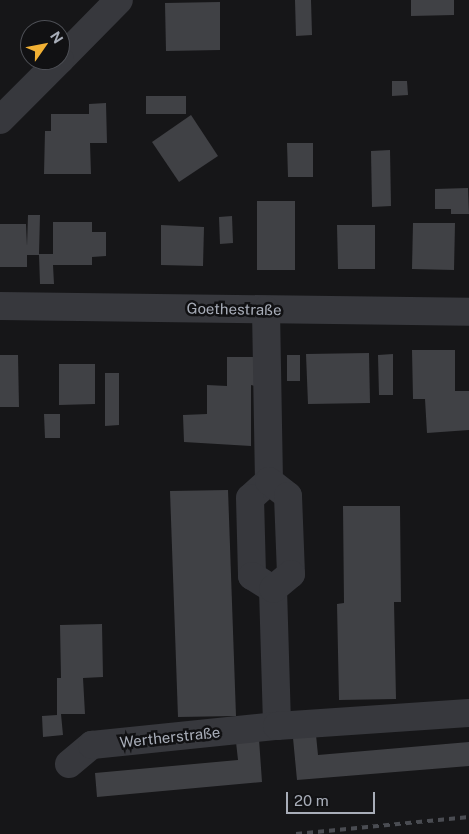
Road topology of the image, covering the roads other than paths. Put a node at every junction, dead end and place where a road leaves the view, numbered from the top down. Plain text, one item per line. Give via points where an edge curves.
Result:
1 (119, 0) edge
2 (70, 50) edge
3 (50, 70) edge
4 (0, 120) edge
5 (0, 306) edge
6 (266, 310) junction
7 (469, 312) edge
8 (269, 481) junction
9 (273, 589) junction
10 (469, 713) edge
11 (277, 726) junction
12 (69, 764) dead end

1 - 2 street
3 - 4 street
5 - 6 street, Goethestraße
6 - 7 street, Goethestraße
6 - 8 street
8 - 9 street via 288,496 291,574
8 - 9 street via 250,498 252,576
9 - 11 street
10 - 11 street, Wertherstraße
11 - 12 street, Wertherstraße via 92,745

